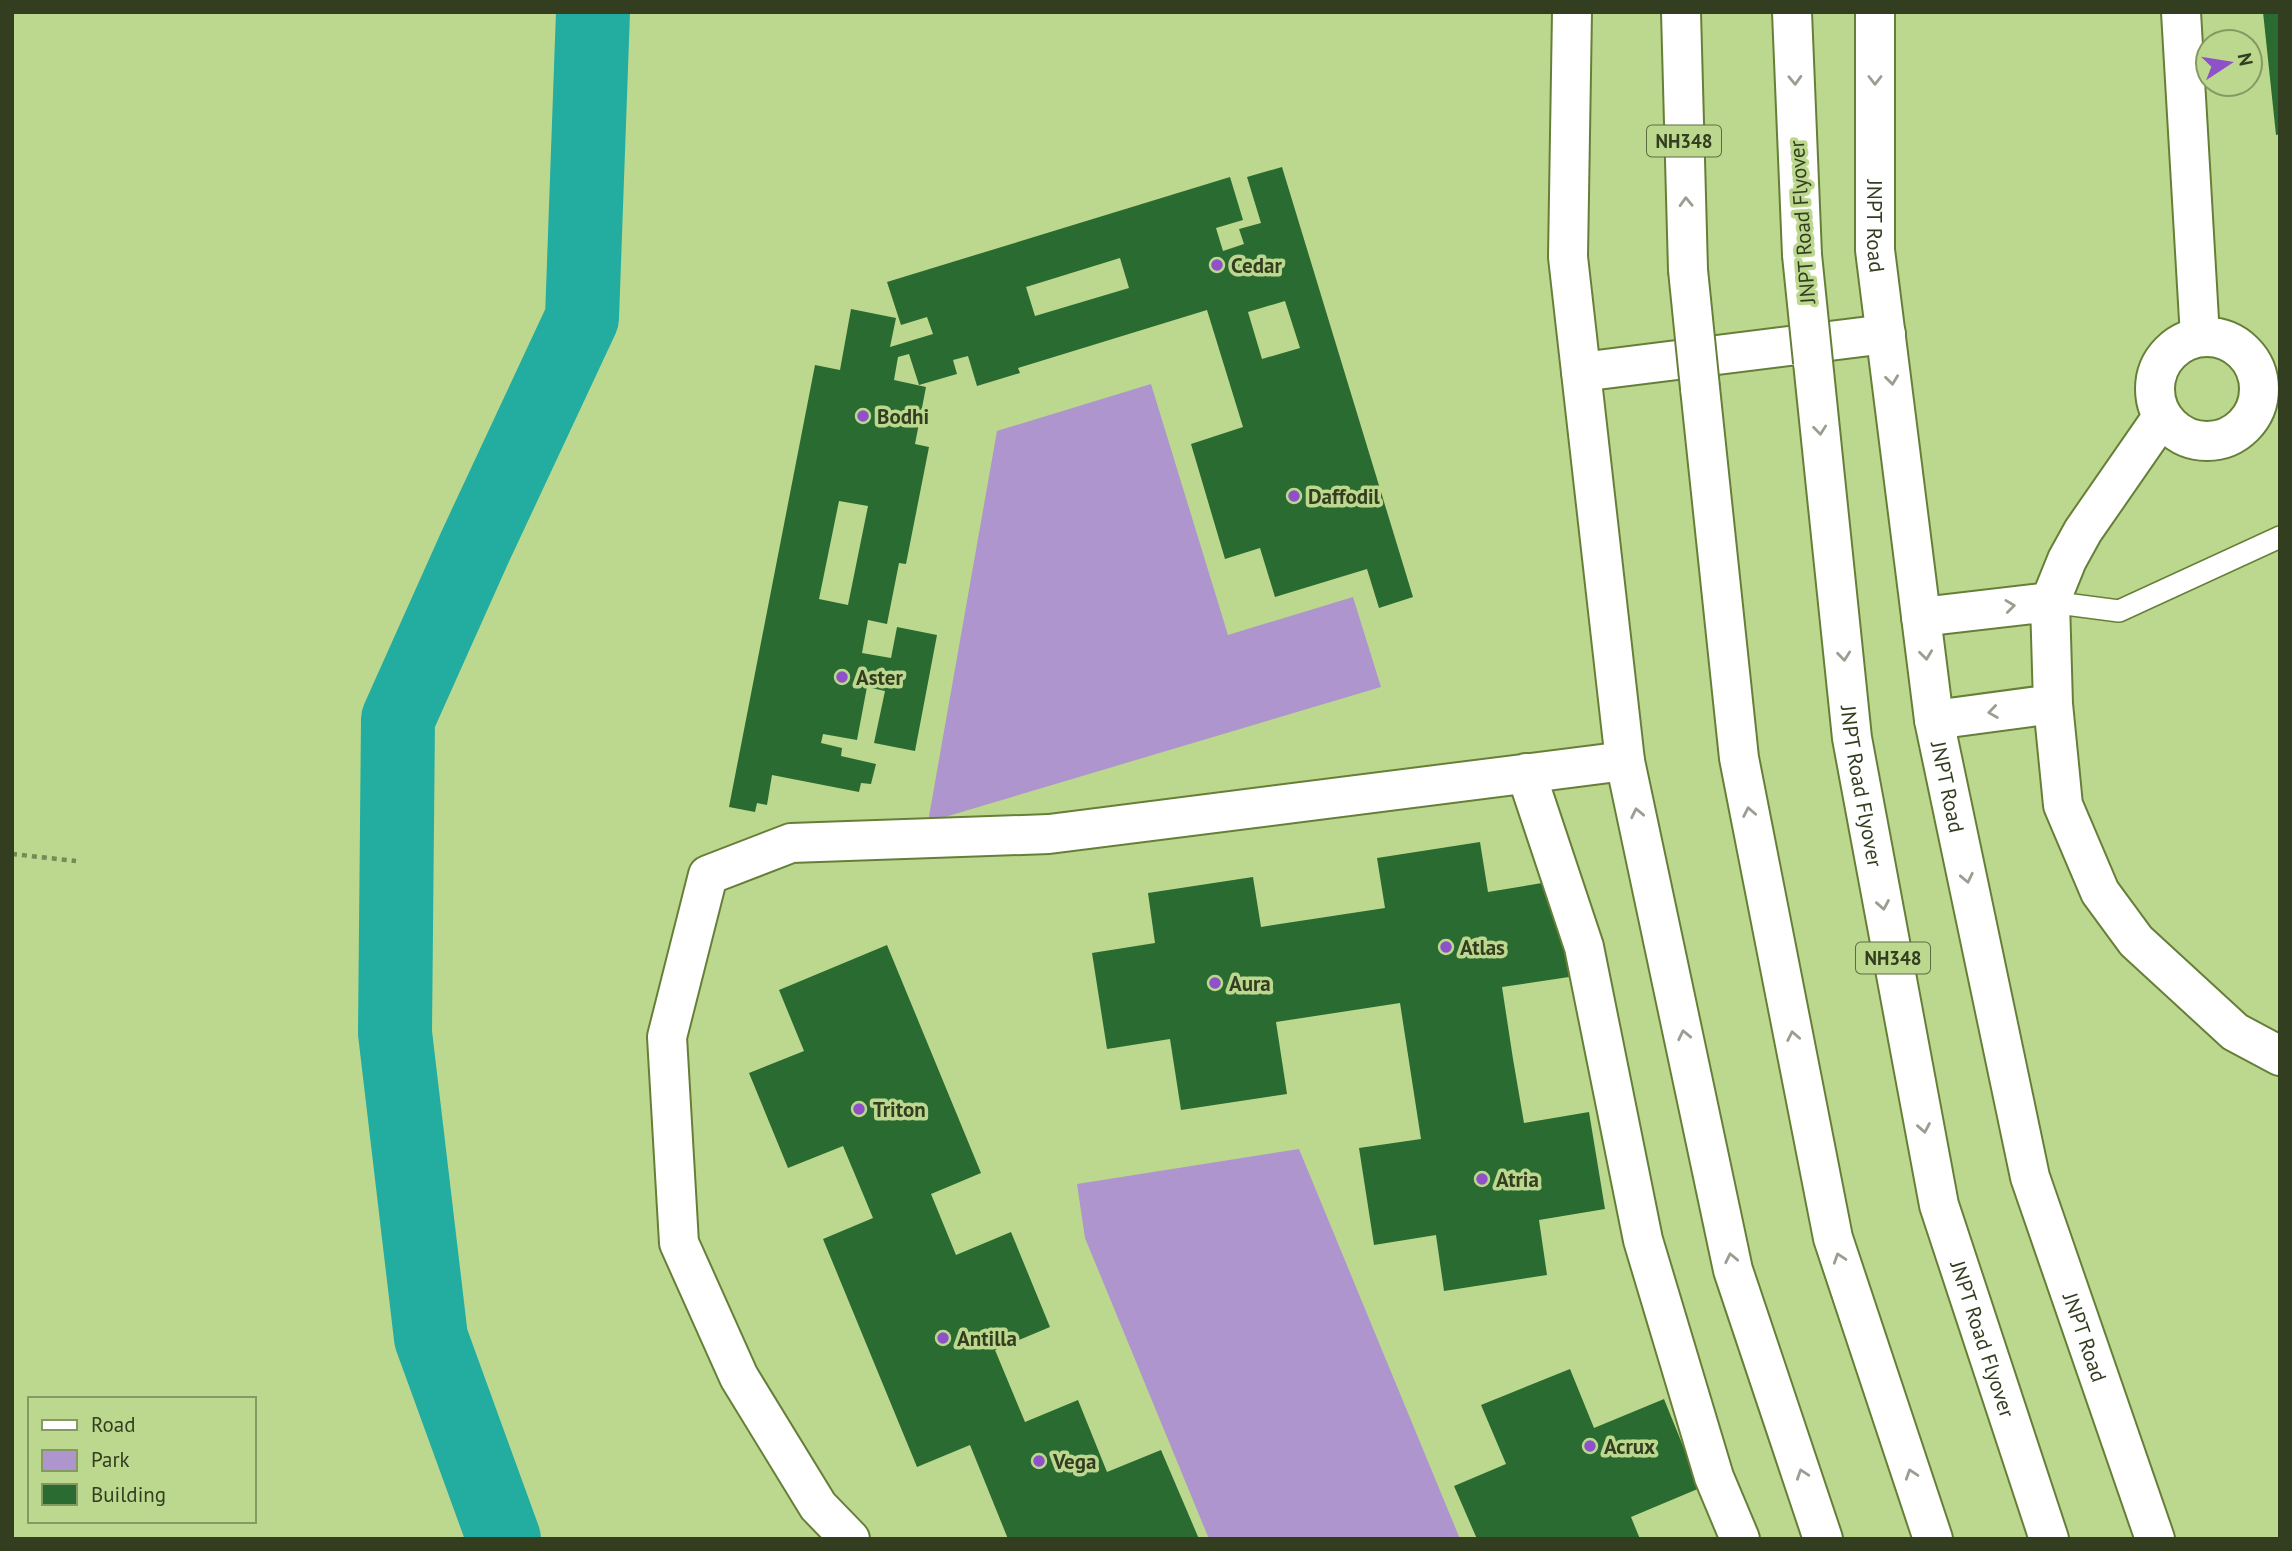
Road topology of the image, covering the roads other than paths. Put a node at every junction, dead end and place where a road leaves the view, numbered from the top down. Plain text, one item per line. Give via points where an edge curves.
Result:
1 (1572, 12) edge
2 (1681, 12) edge
3 (1792, 12) edge
4 (1875, 12) edge
5 (2181, 12) edge
6 (1886, 334) junction
7 (2200, 337) junction
8 (1581, 372) junction
9 (2162, 417) junction
10 (2265, 421) edge
11 (2280, 537) edge
12 (2050, 601) junction
13 (1921, 617) junction
14 (2053, 704) junction
15 (1934, 720) junction
16 (1625, 761) junction
17 (1527, 773) junction
18 (2280, 1056) edge
19 (850, 1539) edge
20 (1740, 1539) edge
21 (1823, 1539) edge
22 (1933, 1539) edge
23 (2049, 1539) edge
24 (2155, 1539) edge

1 - 8 main road via 1568,257
22 -> 2 main road, NH348, bridge via 1830,1225 1738,758 1688,270
3 -> 23 main road, JNPT Road Flyover / NH348, bridge via 1802,255 1852,737 1939,1205
4 -> 6 main road, JNPT Road via 1875,250
5 - 7 main road
6 - 8 main road
6 -> 13 main road, JNPT Road
7 - 9 main road via 2170,352 2160,366 2155,392
7 - 10 main road via 2218,337 2247,355 2256,370 2258,404
8 - 16 main road
9 - 10 main road via 2188,438 2205,442 2222,440
9 - 12 main road via 2084,531
11 - 12 lane via 2119,611
13 -> 12 main road
12 - 14 main road
13 -> 15 main road, JNPT Road
14 -> 15 main road
14 - 18 main road via 2063,805 2100,892 2136,941 2235,1032
15 -> 24 main road, JNPT Road via 2030,1177
16 - 17 main road
21 -> 16 main road via 1733,1270
17 - 19 main road via 1049,834 791,843 708,876 667,1037 679,1243 739,1377 818,1506
17 - 20 main road via 1584,947 1643,1240 1714,1477

